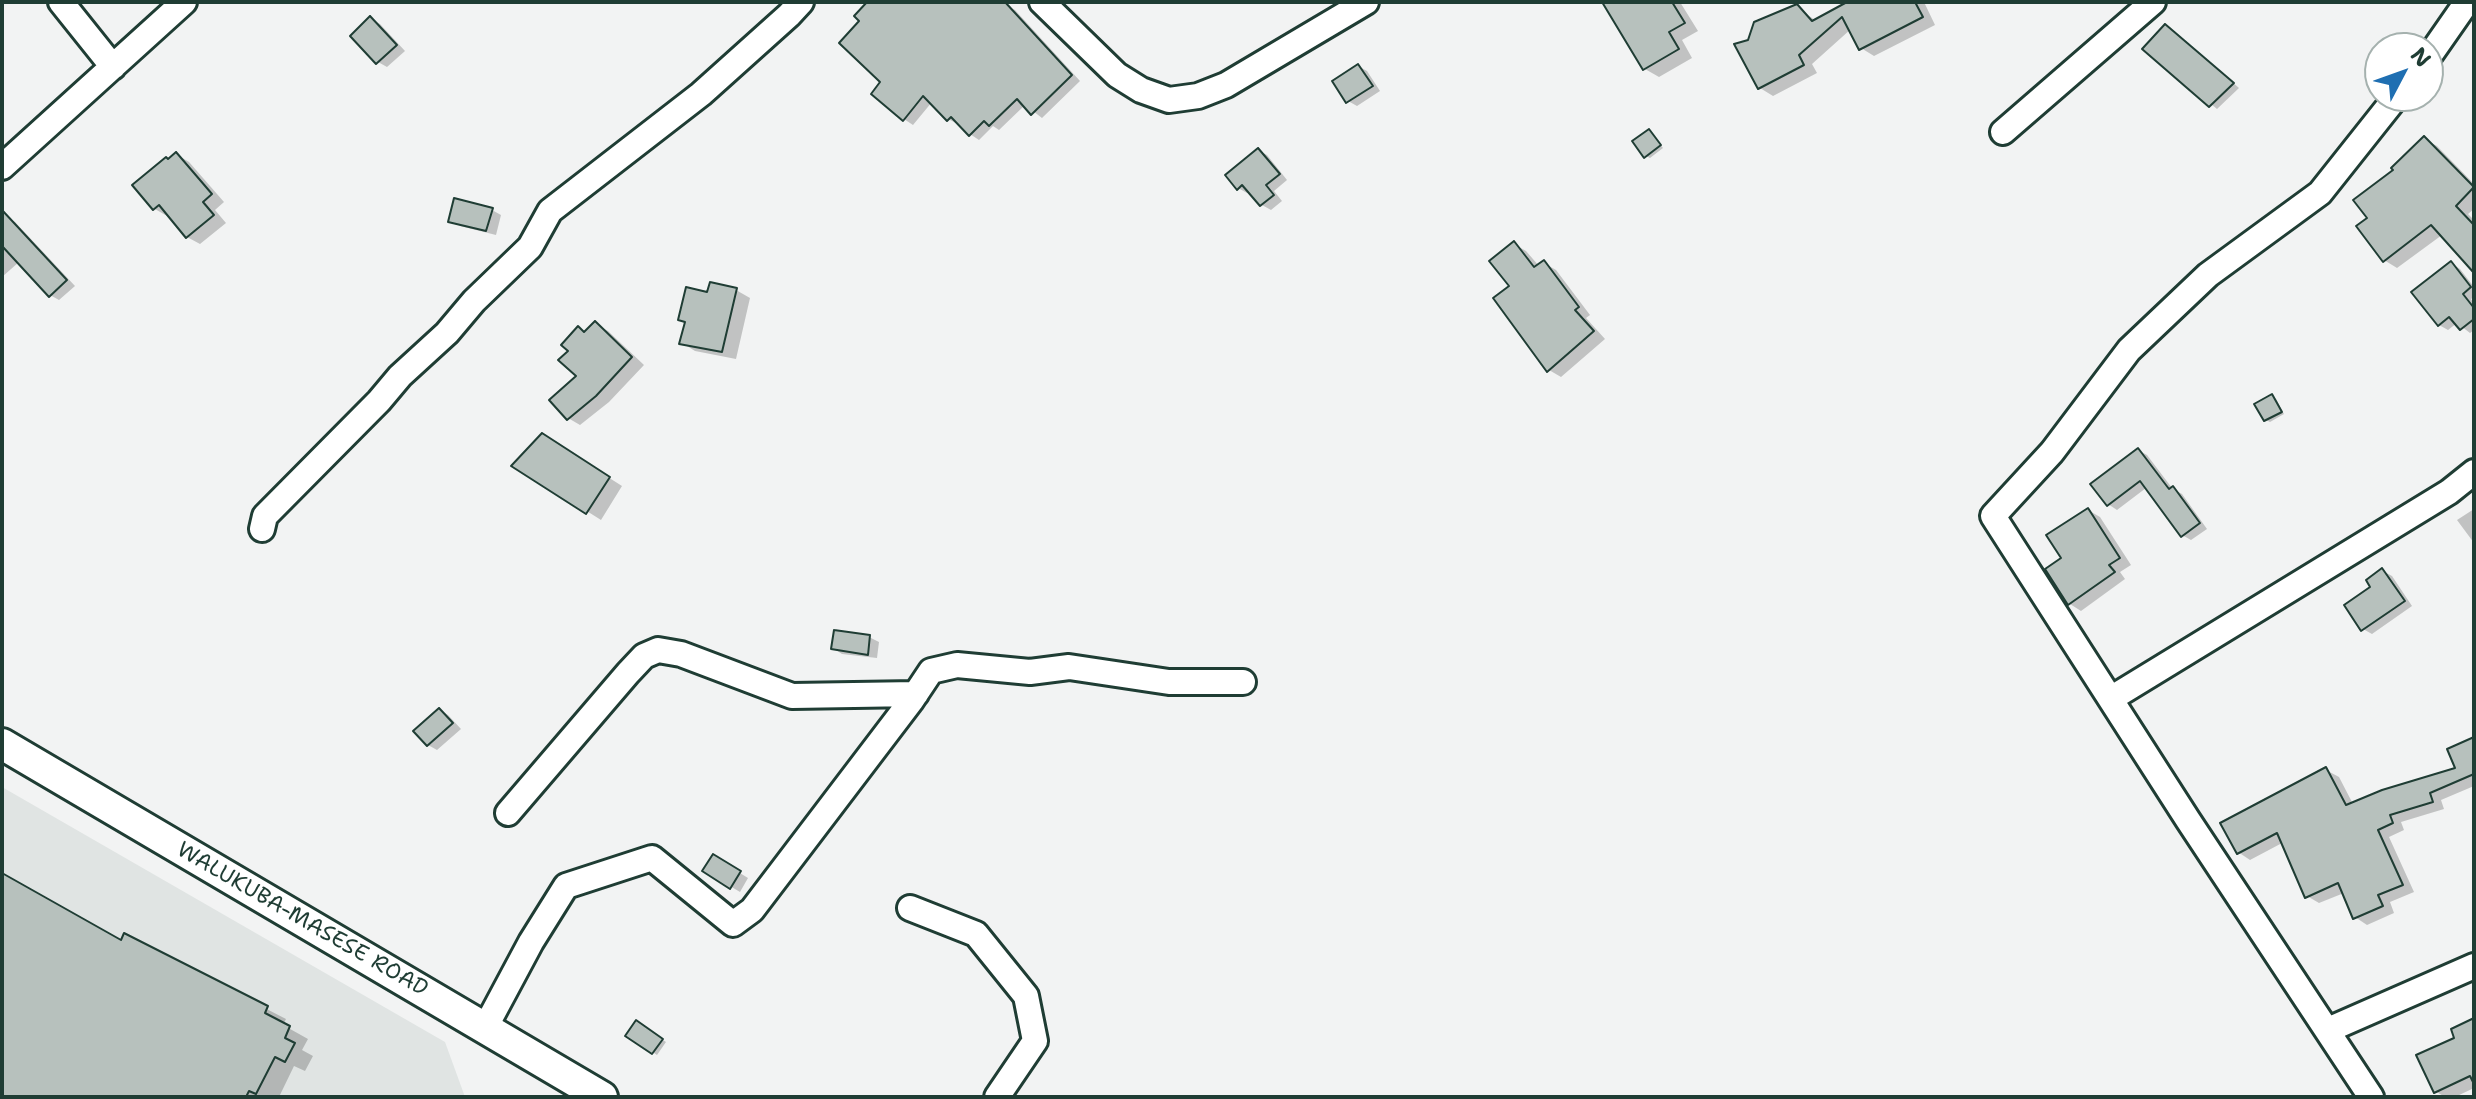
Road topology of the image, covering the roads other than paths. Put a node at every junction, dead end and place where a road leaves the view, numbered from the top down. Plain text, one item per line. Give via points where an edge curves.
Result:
1 (61, 2) edge
2 (184, 2) edge
3 (801, 2) edge
4 (1042, 2) edge
5 (1366, 2) edge
6 (2153, 2) edge
7 (2467, 2) edge
8 (2444, 35) edge
9 (113, 67) junction
10 (2384, 112) edge
11 (2003, 132) dead end
12 (2, 167) edge
13 (2474, 472) edge
14 (262, 529) dead end
15 (1243, 682) dead end
16 (916, 694) junction
17 (2112, 698) junction
18 (2, 744) edge
19 (508, 813) dead end
20 (910, 908) dead end
21 (2474, 966) edge
22 (485, 1028) junction
23 (2328, 1030) junction
24 (602, 1097) edge
25 (997, 1097) edge
26 (2371, 1097) edge

1 - 9 street
2 - 9 street
3 - 14 street via 701,94 550,211 530,247 265,516
4 - 5 street via 1117,75 1169,100 1226,85
6 - 11 street
7 - 8 street
9 - 12 street
10 - 17 street via 2320,193 2208,275 2129,350 2052,452 1993,516
13 - 17 street
15 - 16 street via 1169,682 1069,667 1030,672 957,665 931,671
16 - 19 street via 792,696 658,650 644,656 619,682
16 - 22 street via 752,910 733,924 652,858 566,886
17 - 23 street
18 - 22 street, WALUKUBA-MASESE ROAD
20 - 25 street via 976,934 1026,996 1035,1041
21 - 23 street
22 - 24 street, WALUKUBA-MASESE ROAD
23 - 26 street

